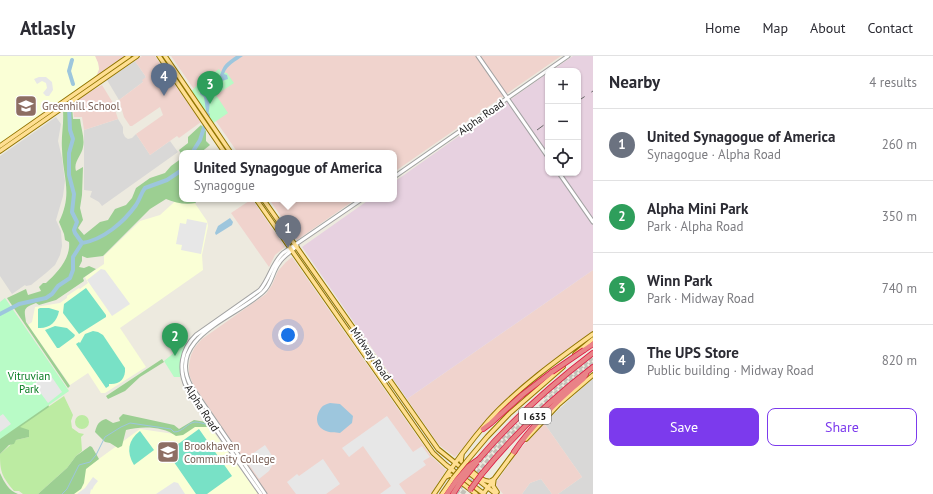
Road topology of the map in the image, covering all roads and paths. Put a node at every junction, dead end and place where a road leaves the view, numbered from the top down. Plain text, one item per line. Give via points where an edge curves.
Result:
1 (129, 56) edge
2 (137, 56) edge
3 (159, 56) edge
4 (166, 56) edge
5 (478, 56) edge
6 (568, 56) edge
7 (188, 89) junction
8 (183, 92) junction
9 (507, 98) junction
10 (0, 146) edge
11 (223, 150) edge
12 (229, 150) edge
13 (0, 151) edge
14 (545, 153) edge
15 (397, 175) edge
16 (561, 176) edge
17 (259, 202) edge
18 (265, 202) edge
19 (358, 202) edge
20 (593, 222) edge
21 (296, 245) junction
22 (291, 249) junction
23 (261, 291) junction
24 (593, 334) edge
25 (192, 338) junction
26 (593, 339) edge
27 (593, 344) edge
28 (188, 352) junction
29 (593, 353) edge
30 (184, 366) junction
31 (593, 367) edge
32 (588, 371) junction
33 (593, 375) edge
34 (406, 405) junction
35 (402, 408) junction
36 (483, 429) junction
37 (429, 437) junction
38 (424, 440) junction
39 (514, 452) junction
40 (462, 453) junction
41 (455, 462) junction
42 (450, 468) junction
43 (444, 478) junction
44 (494, 479) junction
45 (457, 481) junction
46 (488, 488) junction
47 (468, 492) edge
48 (261, 494) edge
49 (265, 494) edge
50 (434, 494) edge
51 (442, 494) edge
52 (447, 494) edge
53 (453, 494) edge
54 (476, 494) edge
55 (484, 494) edge
56 (497, 494) edge

1 - 10 main road
2 - 13 main road
3 - 8 main road
4 - 7 main road
5 - 9 street
6 - 9 street, Alpha Road
7 - 8 main road
7 - 12 main road
8 - 11 main road
9 - 14 street
9 - 15 street, Alpha Road
16 - 20 street
17 - 22 main road, Midway Road
18 - 21 main road, Midway Road
19 - 21 street, Alpha Road
21 - 22 street, Alpha Road
21 - 34 main road, Midway Road
22 - 23 street, Alpha Road via 277,258
22 - 35 main road, Midway Road
23 - 25 street, Alpha Road
23 - 28 street, Alpha Road via 198,338
24 - 36 main road via 529,383
25 - 28 street
25 - 30 street, Alpha Road via 185,350
26 - 45 main road, bridge via 513,410 487,437 466,462
27 - 36 highway, bridge via 522,395
28 - 30 street, Alpha Road
29 - 45 highway, I 635, bridge via 532,404
30 - 48 street, Alpha Road via 183,376 187,388
30 - 49 street, Alpha Road via 191,386
31 - 32 highway, I 635
32 - 39 highway via 525,436
32 - 47 highway, I 635, bridge via 529,421
33 - 39 main road via 549,415
34 - 35 main road
34 - 37 main road, Midway Road
35 - 38 main road, Midway Road
36 - 40 main road
37 - 38 main road
37 - 41 main road, Midway Road via 438,450
38 - 42 main road, Midway Road via 433,453
39 - 44 main road
40 - 41 main road
40 - 44 main road via 461,461 465,466 484,480
41 - 42 main road
41 - 46 main road, Midway Road
42 - 43 main road
42 - 55 main road, Midway Road
43 - 50 main road
43 - 54 main road via 453,476
44 - 46 main road
44 - 56 main road via 493,486
45 - 51 main road
45 - 52 highway
45 - 53 highway, I 635
46 - 55 main road
46 - 56 main road, Midway Road

